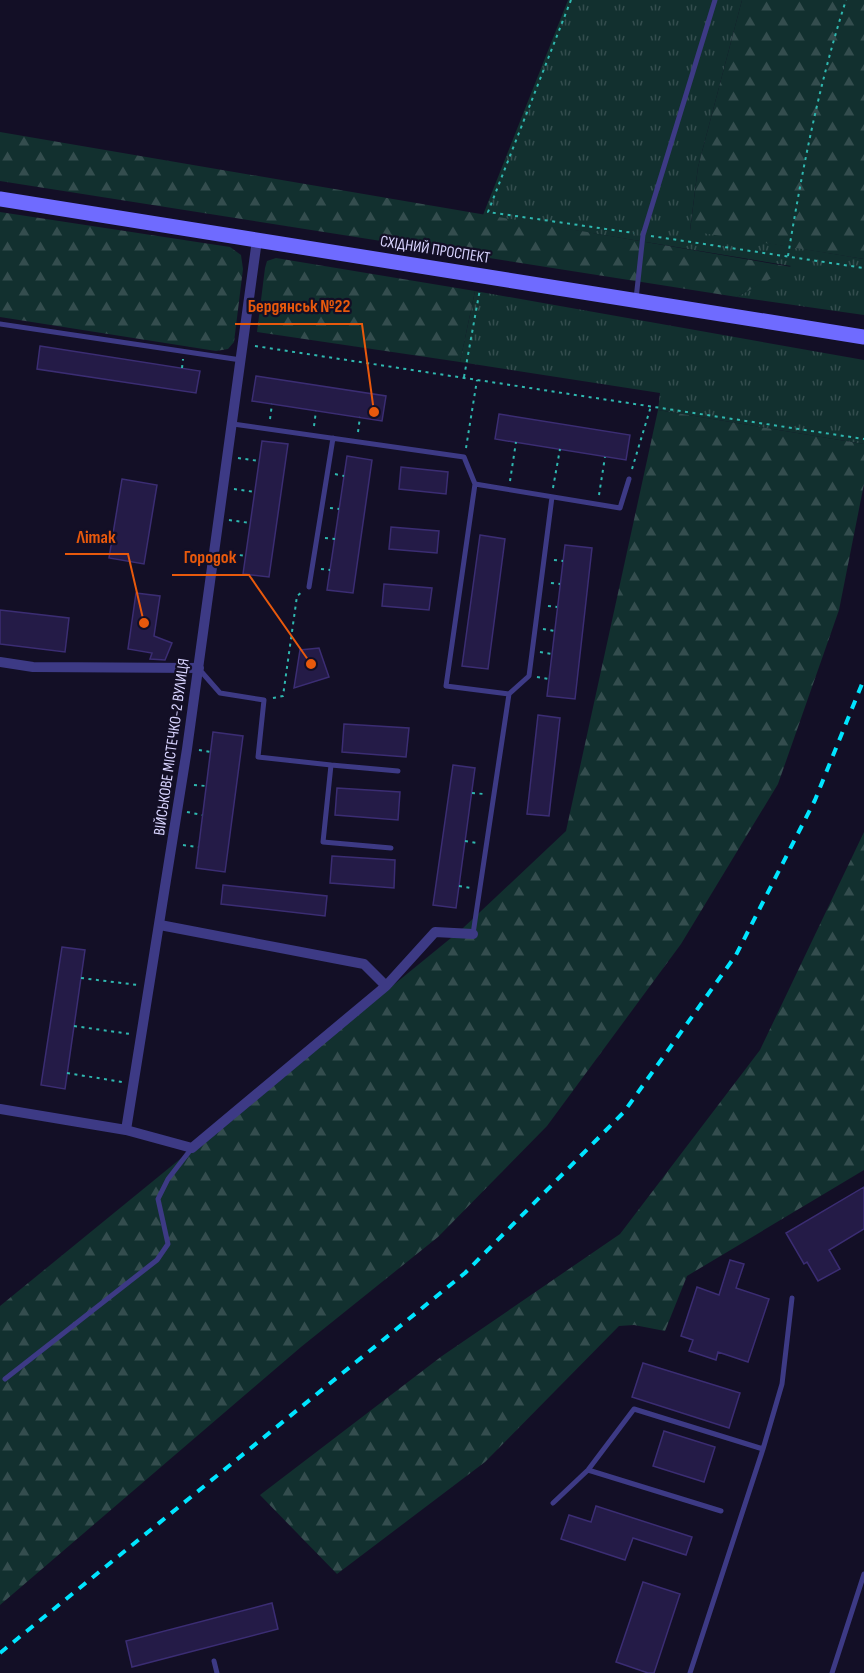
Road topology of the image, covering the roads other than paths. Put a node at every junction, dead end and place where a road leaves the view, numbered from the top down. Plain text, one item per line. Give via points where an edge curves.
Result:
1 (715, 0) edge
2 (0, 200) edge
3 (257, 240) junction
4 (636, 300) junction
5 (0, 324) edge
6 (862, 336) edge
7 (241, 360) junction
8 (233, 424) junction
9 (333, 438) junction
10 (629, 479) road end
11 (476, 484) junction
12 (552, 497) junction
13 (309, 586) road end
14 (0, 662) edge
15 (199, 668) junction
16 (509, 694) junction
17 (331, 765) junction
18 (398, 771) dead end
19 (391, 848) dead end
20 (160, 925) junction
21 (472, 934) joint
22 (386, 986) junction
23 (0, 1109) edge
24 (126, 1130) junction
25 (192, 1148) junction
26 (792, 1298) dead end
27 (5, 1379) dead end
28 (763, 1449) junction
29 (588, 1470) junction
30 (553, 1503) dead end
31 (721, 1511) dead end
32 (864, 1574) edge
33 (214, 1661) dead end
34 (217, 1673) edge
35 (690, 1673) edge
36 (832, 1673) edge

1 - 4 lane via 643,235
2 - 3 main road, СХІДНИЙ ПРОСПЕКТ
3 - 4 main road, СХІДНИЙ ПРОСПЕКТ
3 - 7 street, ВІЙСЬКОВЕ МІСТЕЧКО-2 ВУЛИЦЯ
4 - 6 main road, СХІДНИЙ ПРОСПЕКТ
5 - 7 lane
7 - 8 street, ВІЙСЬКОВЕ МІСТЕЧКО-2 ВУЛИЦЯ
8 - 9 lane
8 - 15 street, ВІЙСЬКОВЕ МІСТЕЧКО-2 ВУЛИЦЯ
9 - 11 lane via 465,458
9 - 13 lane
10 - 12 lane via 620,508
11 - 12 lane
11 - 16 lane via 446,686
12 - 16 lane via 529,676
14 - 15 street via 33,667
15 - 17 lane via 220,693 264,700 258,757
15 - 20 street, ВІЙСЬКОВЕ МІСТЕЧКО-2 ВУЛИЦЯ
16 - 21 lane
17 - 18 lane
17 - 19 lane via 322,842
20 - 22 street via 364,964
20 - 24 street, ВІЙСЬКОВЕ МІСТЕЧКО-2 ВУЛИЦЯ
21 - 22 street via 435,932
22 - 25 street
23 - 24 street
24 - 25 street
25 - 27 lane via 158,1199 168,1244 157,1260
26 - 28 lane via 782,1384
28 - 29 lane via 634,1409
28 - 35 lane
29 - 30 lane
29 - 31 lane
32 - 36 lane
33 - 34 lane

